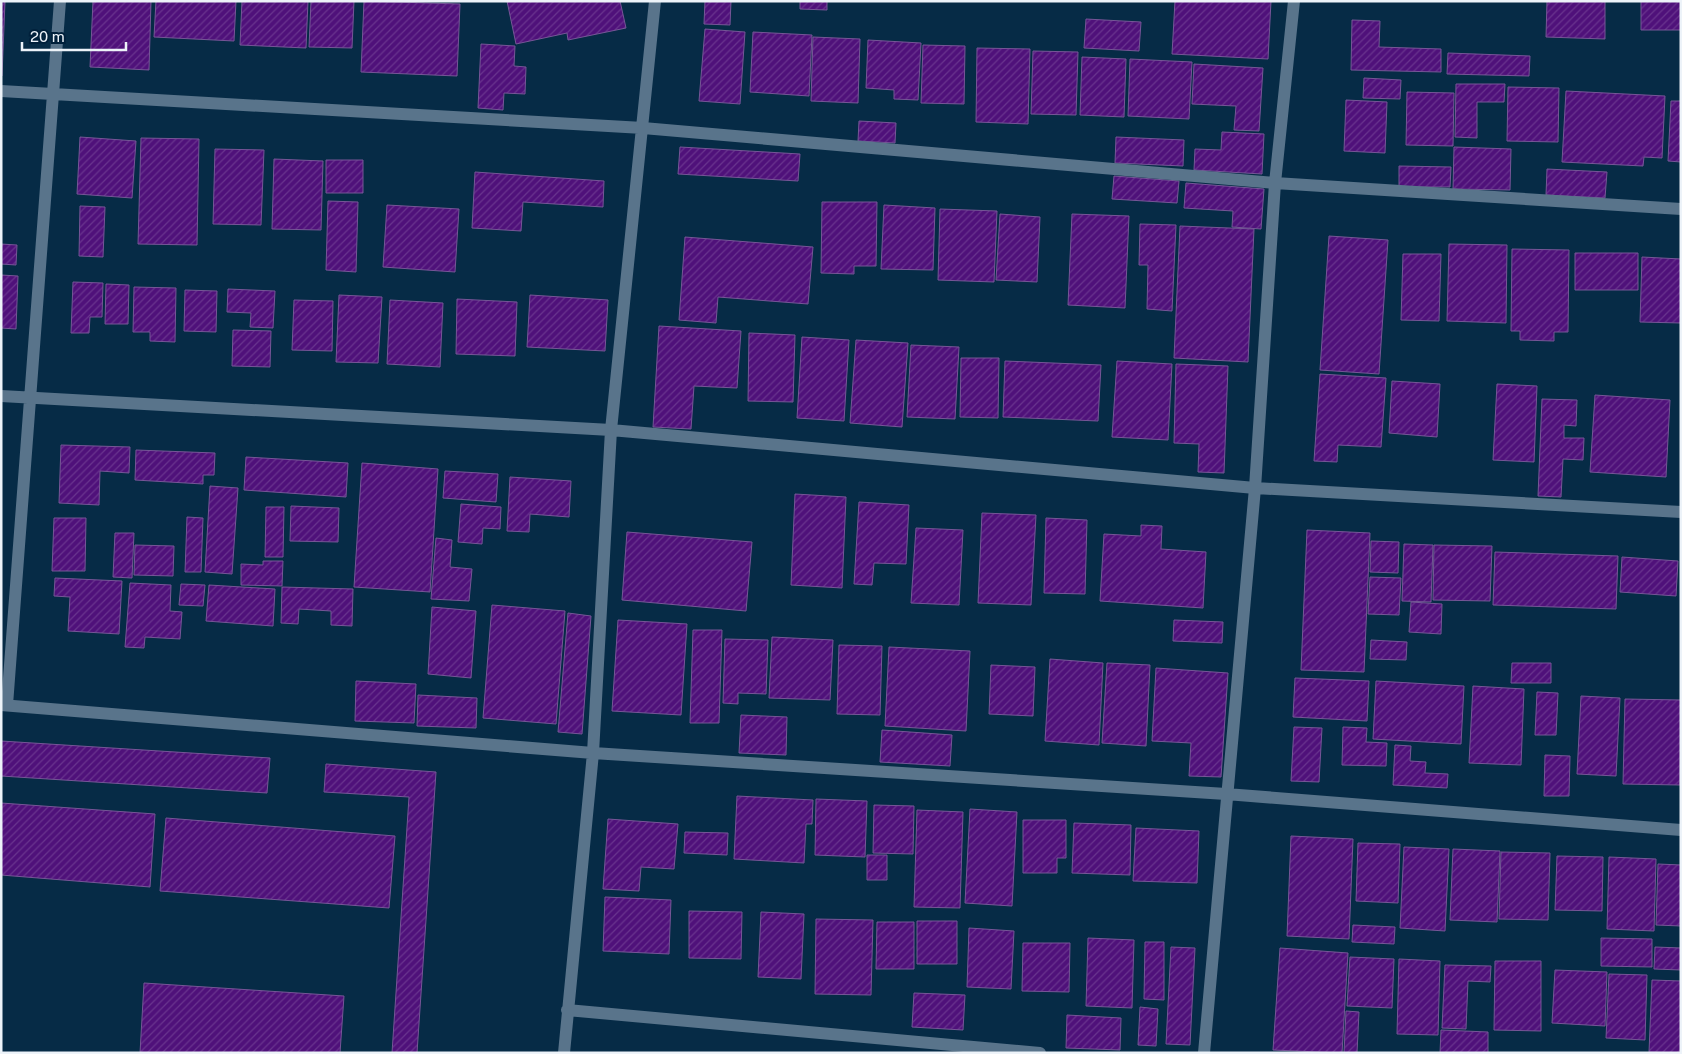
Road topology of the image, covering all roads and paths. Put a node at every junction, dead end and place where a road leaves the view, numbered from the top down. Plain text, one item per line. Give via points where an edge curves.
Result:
1 (60, 1) edge
2 (654, 1) edge
3 (1294, 1) edge
4 (1, 91) edge
5 (52, 95) junction
6 (643, 128) junction
7 (1275, 183) junction
8 (1681, 209) edge
9 (1, 396) edge
10 (29, 398) junction
11 (611, 430) junction
12 (1255, 488) junction
13 (1681, 512) edge
14 (4, 705) edge
15 (593, 753) junction
16 (1226, 794) junction
17 (1681, 830) edge
18 (567, 1010) junction
19 (564, 1053) edge
20 (1040, 1053) edge
21 (1204, 1053) edge

1 - 5 street
2 - 6 street
3 - 7 street
4 - 5 street
5 - 6 street
5 - 10 street
6 - 7 street
6 - 11 street
7 - 8 street
7 - 12 street
9 - 10 street
10 - 11 street
10 - 14 street
11 - 12 street
11 - 15 street
12 - 13 street
12 - 16 street
14 - 15 street
15 - 16 street
15 - 18 street
16 - 17 street
16 - 21 street
18 - 19 street
18 - 20 street

